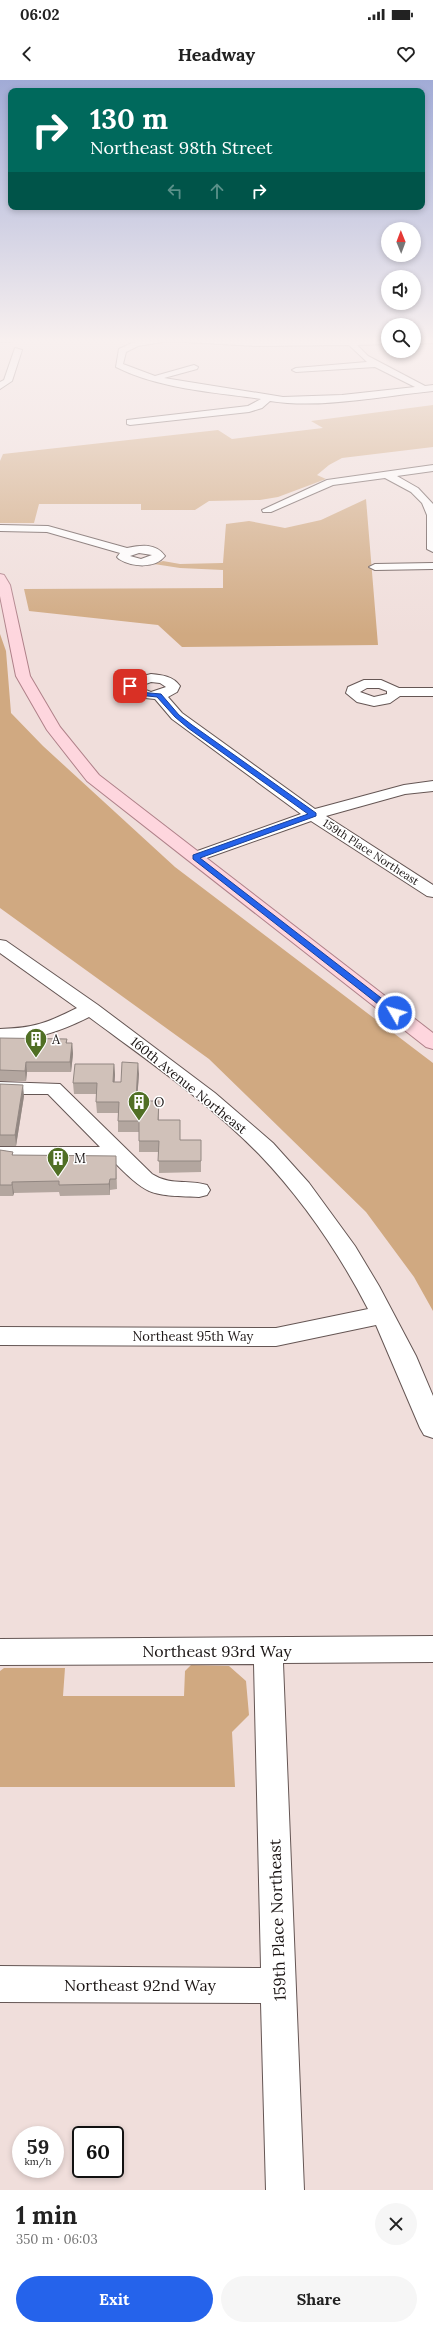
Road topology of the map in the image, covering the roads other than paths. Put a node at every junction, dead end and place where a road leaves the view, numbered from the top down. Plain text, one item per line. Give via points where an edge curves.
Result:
1 (433, 468) edge
2 (386, 474) junction
3 (268, 510) dead end
4 (0, 528) edge
5 (433, 549) edge
6 (127, 552) dead end
7 (433, 566) edge
8 (375, 567) dead end
9 (0, 578) edge
10 (395, 692) dead end
11 (433, 692) edge
12 (159, 695) dead end
13 (433, 786) edge
14 (313, 815) junction
15 (195, 857) junction
16 (433, 892) edge
17 (0, 945) edge
18 (91, 1009) junction
19 (0, 1035) edge
20 (433, 1042) edge
21 (0, 1088) edge
22 (116, 1150) junction
23 (0, 1154) edge
24 (199, 1190) dead end
25 (383, 1315) junction
26 (0, 1336) edge
27 (433, 1428) edge
28 (433, 1649) edge
29 (268, 1651) junction
30 (0, 1652) edge
31 (0, 1984) edge
32 (279, 1986) junction
33 (285, 2190) edge

1 - 2 street
2 - 3 street via 321,485
2 - 5 street via 417,493 428,504 432,514 430,540
4 - 6 street via 48,529
7 - 8 street
9 - 15 main road via 4,585 23,676 38,708 61,741 93,778
10 - 11 street
12 - 14 street, 159th Place Northeast via 177,716
13 - 14 street via 404,790
14 - 15 street
14 - 16 street, 159th Place Northeast
15 - 20 main road
17 - 18 street, 160th Avenue Northeast
18 - 19 street via 52,1028 24,1034
18 - 25 street, 160th Avenue Northeast via 230,1115 277,1159 334,1230
21 - 22 street via 53,1088
22 - 23 street via 102,1154
22 - 24 street via 158,1188
25 - 26 street, Northeast 95th Way via 276,1338
25 - 27 street, 160th Avenue Northeast via 413,1373
28 - 29 street, Northeast 93rd Way
29 - 30 street, Northeast 93rd Way
29 - 32 street, 159th Place Northeast
31 - 32 street, Northeast 92nd Way
32 - 33 street, 159th Place Northeast

